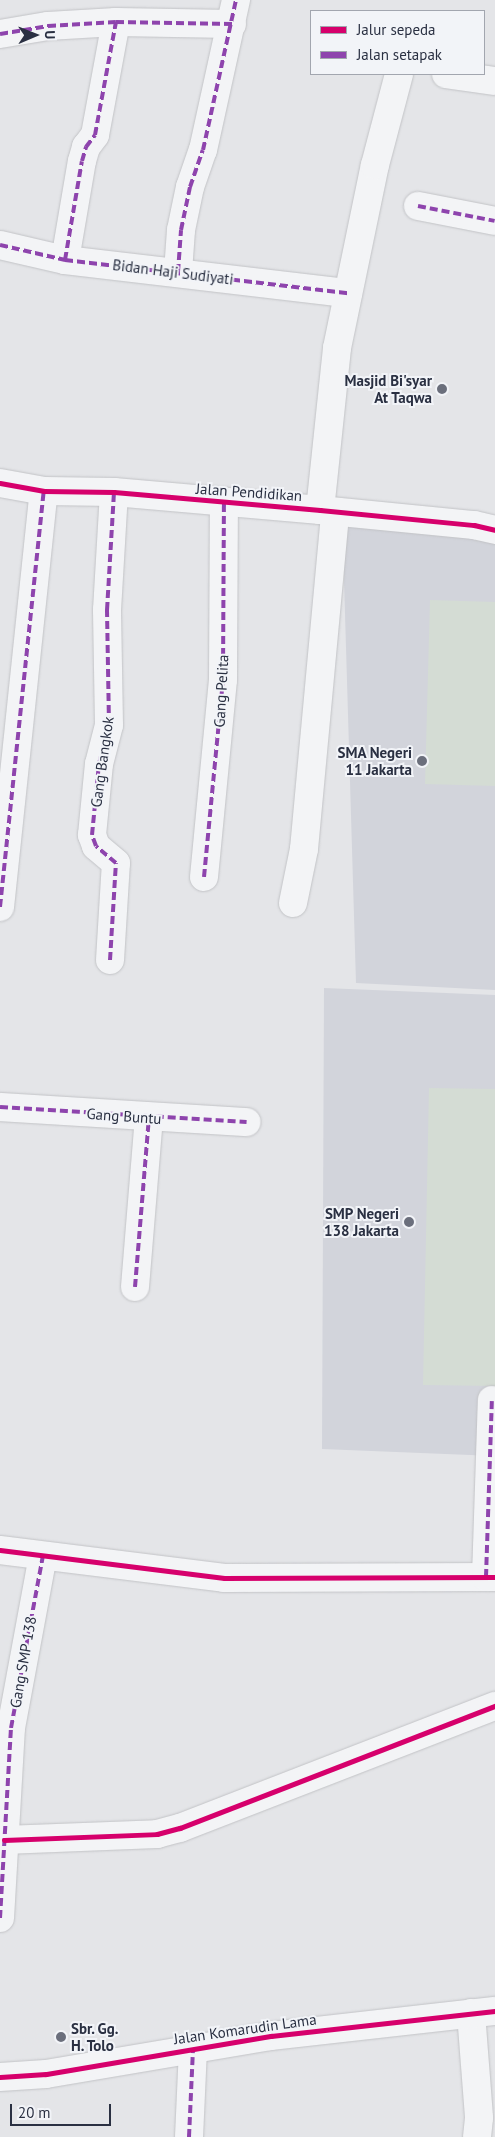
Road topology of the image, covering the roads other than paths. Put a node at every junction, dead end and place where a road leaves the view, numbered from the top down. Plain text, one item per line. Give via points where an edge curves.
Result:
1 (234, 12) edge
2 (116, 22) junction
3 (0, 34) edge
4 (399, 75) edge
5 (453, 75) edge
6 (495, 81) edge
7 (418, 206) dead end
8 (495, 221) edge
9 (0, 246) edge
10 (65, 260) junction
11 (178, 272) junction
12 (348, 293) junction
13 (0, 483) edge
14 (44, 491) junction
15 (114, 492) junction
16 (224, 503) junction
17 (327, 510) junction
18 (495, 530) edge
19 (204, 877) dead end
20 (1, 895) edge
21 (293, 903) dead end
22 (110, 960) dead end
23 (0, 1107) edge
24 (149, 1118) junction
25 (247, 1122) dead end
26 (135, 1287) dead end
27 (492, 1400) dead end
28 (0, 1550) edge
29 (43, 1556) junction
30 (490, 1578) edge
31 (495, 1706) edge
32 (4, 1840) junction
33 (0, 1918) edge
34 (483, 2012) edge
35 (193, 2048) junction
36 (0, 2077) edge
37 (188, 2137) edge
38 (477, 2137) edge

1 - 2 street
1 - 11 street via 203,150 190,187 181,230
2 - 3 street via 48,26
2 - 10 street via 95,135 86,147 82,161
4 - 12 street via 374,165
5 - 6 street
7 - 8 street
9 - 10 street, Bidan Haji Sudiyati
10 - 11 street, Bidan Haji Sudiyati
11 - 12 street, Bidan Haji Sudiyati
12 - 17 street via 337,348
13 - 14 street, Jalan Pendidikan
14 - 15 street, Jalan Pendidikan
14 - 20 street
15 - 16 street, Jalan Pendidikan
15 - 22 street, Gang Bangkok via 107,610 109,725 99,764 92,835 96,846 116,863
16 - 17 street, Jalan Pendidikan
16 - 19 street, Gang Pelita via 223,680
17 - 18 street, Jalan Pendidikan
17 - 21 street via 304,849
23 - 24 street, Gang Buntu
24 - 25 street, Gang Buntu
24 - 26 street
27 - 30 street
28 - 29 street
29 - 30 street via 224,1578
29 - 32 street, Gang SMP 138 via 11,1728
31 - 32 street via 180,1828 157,1834
32 - 33 street, Gang SMP 138
34 - 35 street, Jalan Komarudin Lama
34 - 38 street
35 - 36 street, Jalan Komarudin Lama via 46,2074
35 - 37 street

